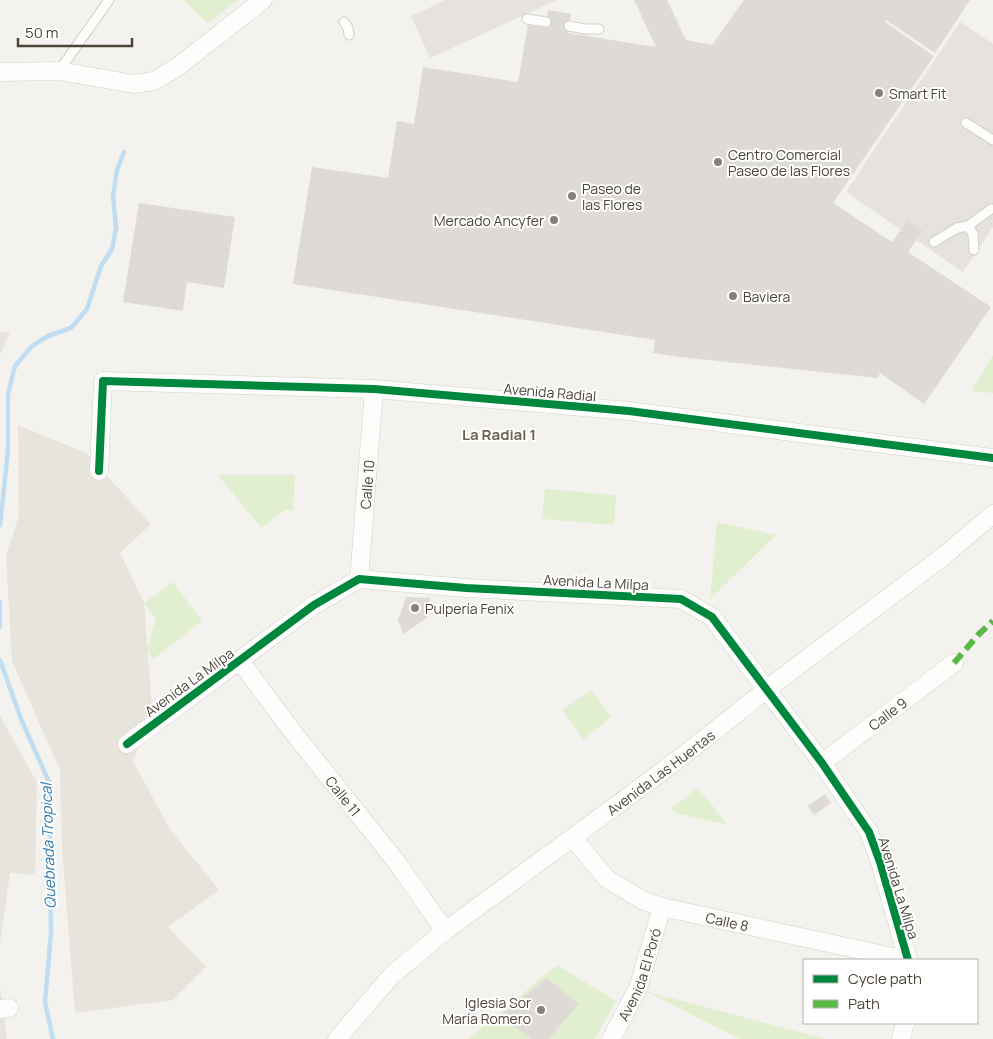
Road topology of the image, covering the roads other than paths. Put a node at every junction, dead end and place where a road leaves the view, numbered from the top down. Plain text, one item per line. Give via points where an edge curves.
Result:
1 (109, 0) edge
2 (263, 0) edge
3 (527, 19) dead end
4 (344, 22) dead end
5 (546, 22) dead end
6 (569, 26) dead end
7 (599, 29) dead end
8 (349, 35) dead end
9 (59, 71) junction
10 (0, 72) edge
11 (966, 123) dead end
12 (993, 140) edge
13 (991, 209) dead end
14 (968, 226) junction
15 (934, 242) dead end
16 (974, 250) dead end
17 (374, 389) junction
18 (993, 458) edge
19 (99, 471) dead end
20 (993, 514) edge
21 (359, 579) junction
22 (240, 661) junction
23 (954, 663) dead end
24 (767, 689) junction
25 (127, 744) dead end
26 (822, 763) junction
27 (573, 838) junction
28 (662, 907) junction
29 (445, 931) junction
30 (902, 959) edge
31 (907, 959) edge
32 (905, 1024) edge
33 (338, 1039) edge
34 (611, 1039) edge
35 (901, 1039) edge

1 - 9 lane
2 - 9 street via 176,68 154,81 134,84
3 - 5 lane
4 - 8 lane
6 - 7 lane
9 - 10 street
11 - 12 lane
13 - 14 lane
14 - 15 lane via 957,228
14 - 16 lane via 973,234
17 - 18 street, Avenida Radial via 629,411
17 - 19 street, Avenida Radial via 103,381
17 - 21 street, Calle 10
20 - 24 street, Avenida Las Huertas via 945,555
21 - 22 street, Avenida La Milpa via 314,605
21 - 24 street, Avenida La Milpa via 681,599 712,618
22 - 25 street, Avenida La Milpa
22 - 29 street, Calle 11
23 - 26 street, Calle 9
24 - 26 street, Avenida La Milpa
24 - 27 street, Avenida Las Huertas
26 - 31 street, Avenida La Milpa via 869,832
27 - 28 street, Calle 8 via 607,879 644,901
27 - 29 street, Avenida Las Huertas
28 - 30 street, Calle 8
28 - 34 street, Avenida El Poró via 638,988
29 - 33 street, Avenida Las Huertas via 392,975
32 - 35 street

